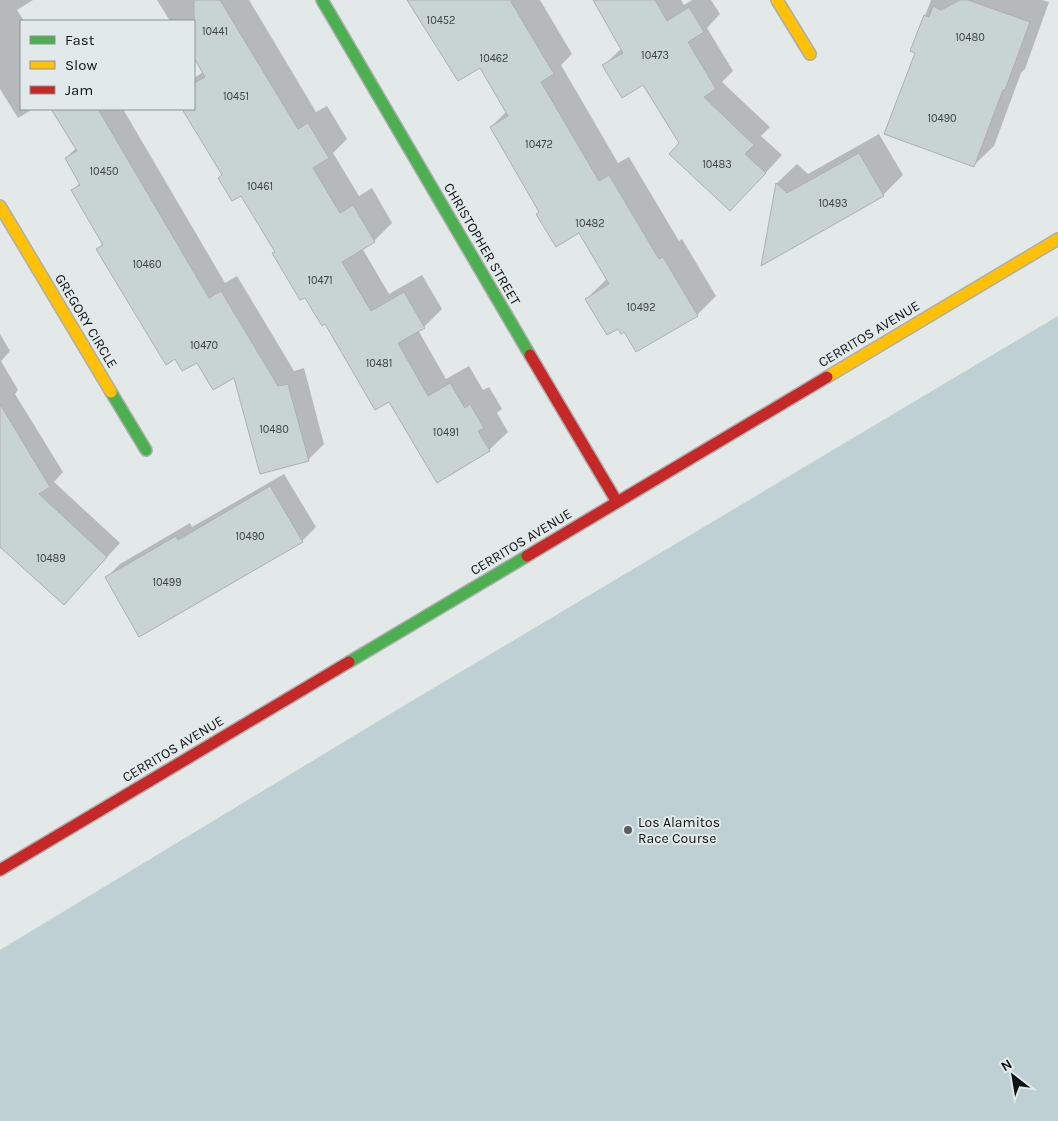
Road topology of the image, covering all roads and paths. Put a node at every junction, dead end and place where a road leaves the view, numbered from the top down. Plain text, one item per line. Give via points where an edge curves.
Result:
1 (322, 0) edge
2 (777, 0) edge
3 (810, 54) dead end
4 (0, 206) edge
5 (1058, 240) edge
6 (146, 450) dead end
7 (617, 502) junction
8 (0, 870) edge

1 - 7 main road, CHRISTOPHER STREET
2 - 3 main road
4 - 6 main road, GREGORY CIRCLE
5 - 7 main road, CERRITOS AVENUE
7 - 8 main road, CERRITOS AVENUE

